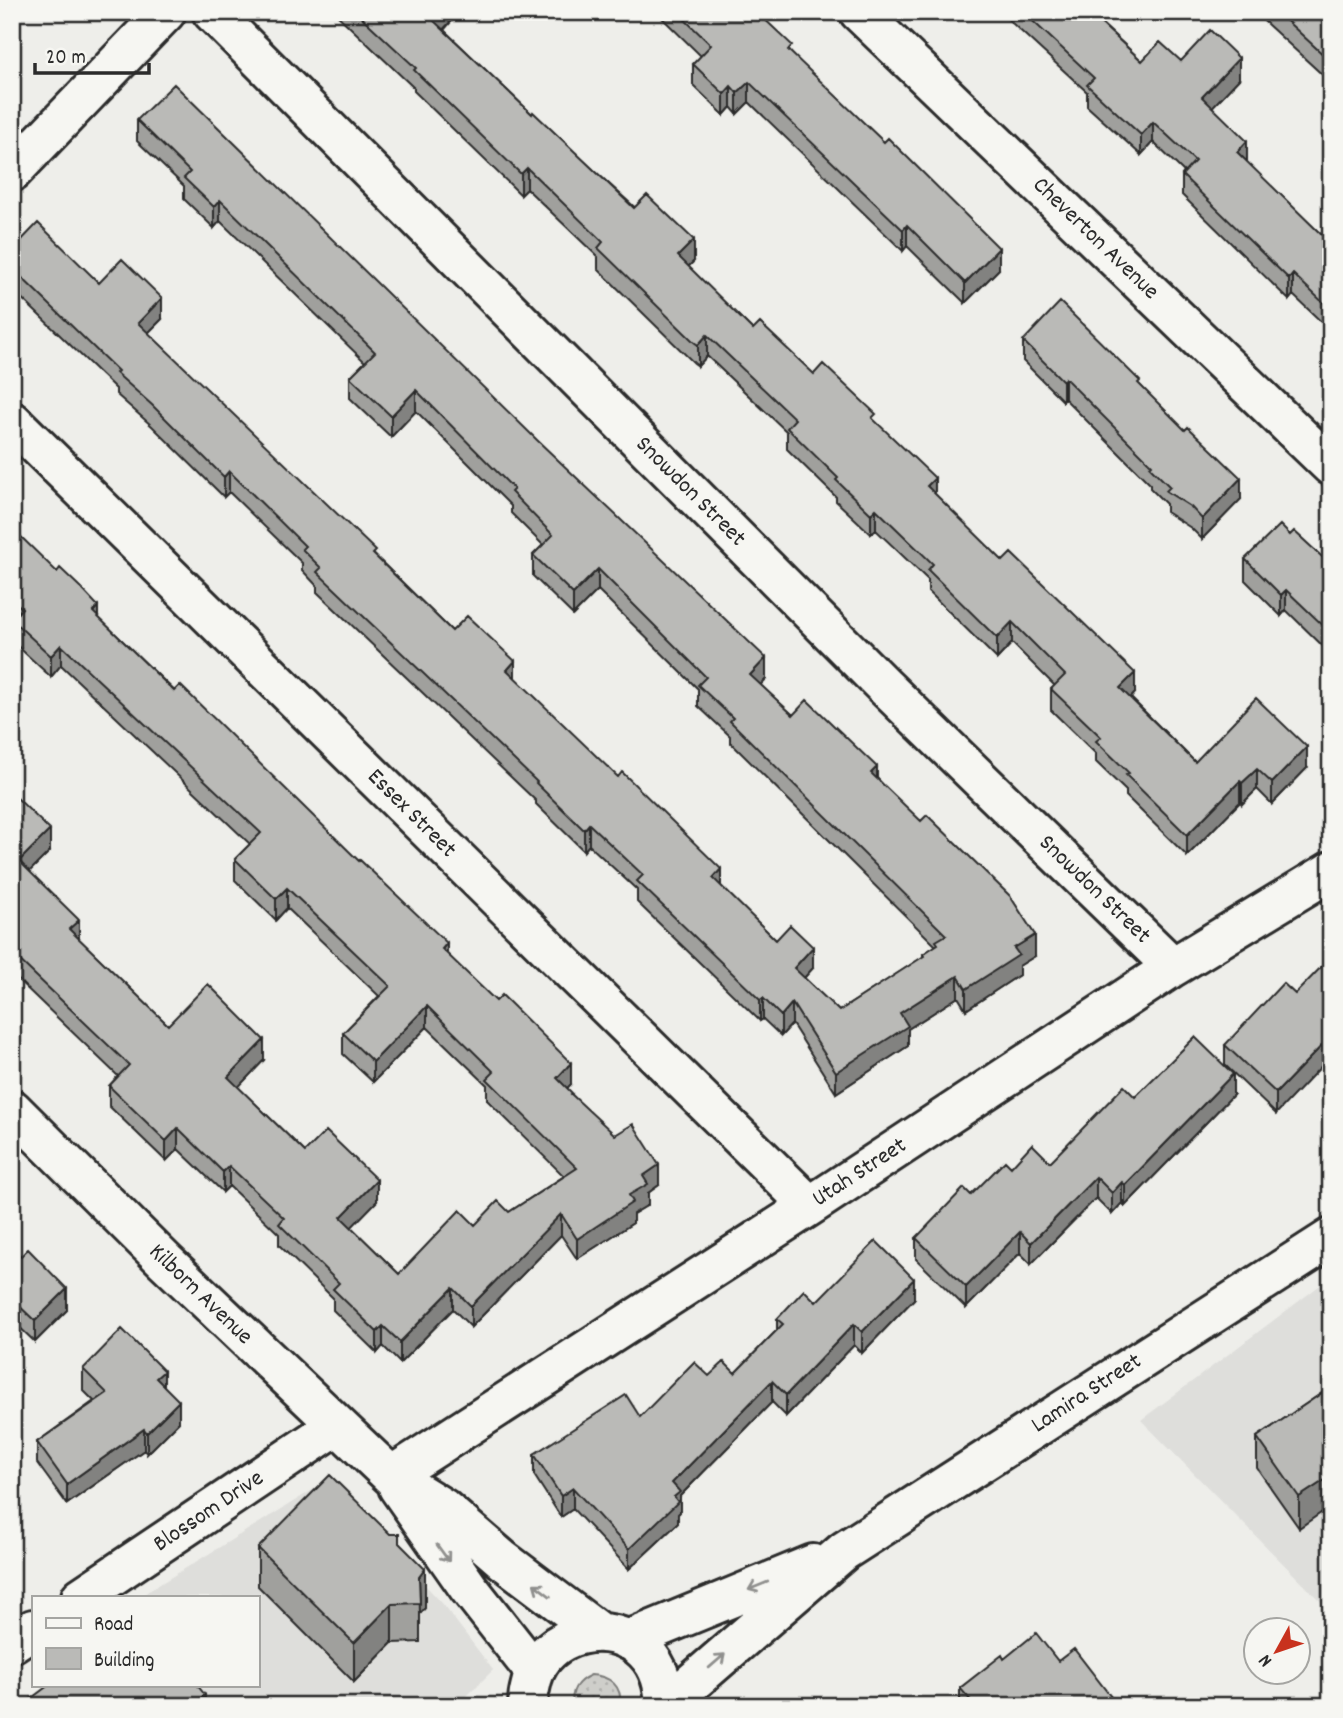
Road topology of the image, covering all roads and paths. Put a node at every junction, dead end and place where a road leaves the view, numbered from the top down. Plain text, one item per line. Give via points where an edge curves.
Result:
1 (166, 12) edge
2 (212, 12) edge
3 (859, 12) edge
4 (12, 172) edge
5 (12, 421) edge
6 (1331, 466) edge
7 (1331, 871) edge
8 (1172, 967) junction
9 (12, 1109) edge
10 (810, 1206) junction
11 (1331, 1238) edge
12 (337, 1426) junction
13 (391, 1476) junction
14 (844, 1551) junction
15 (82, 1596) edge
16 (32, 1630) edge
17 (613, 1635) junction
18 (12, 1643) edge
19 (529, 1695) edge
20 (665, 1706) edge

1 - 4 street
2 - 8 street, Snowdon Street via 873,675
3 - 6 street, Cheverton Avenue
5 - 10 street, Essex Street
7 - 8 street, Utah Street
8 - 10 street, Utah Street
9 - 12 street, Kilborn Avenue
10 - 13 street, Utah Street
11 - 14 street, Lamira Street
12 - 13 street, Kilborn Avenue
12 - 15 street, Blossom Drive
17 -> 13 street, Kilborn Avenue via 503,1560 443,1508
13 -> 19 street, Kilborn Avenue via 468,1587
14 -> 17 street, Lamira Street
20 -> 14 street, Lamira Street
16 - 18 street
17 - 19 street, Lamira Street via 571,1636 549,1650
17 - 20 street, Kilborn Avenue via 645,1651 664,1686

